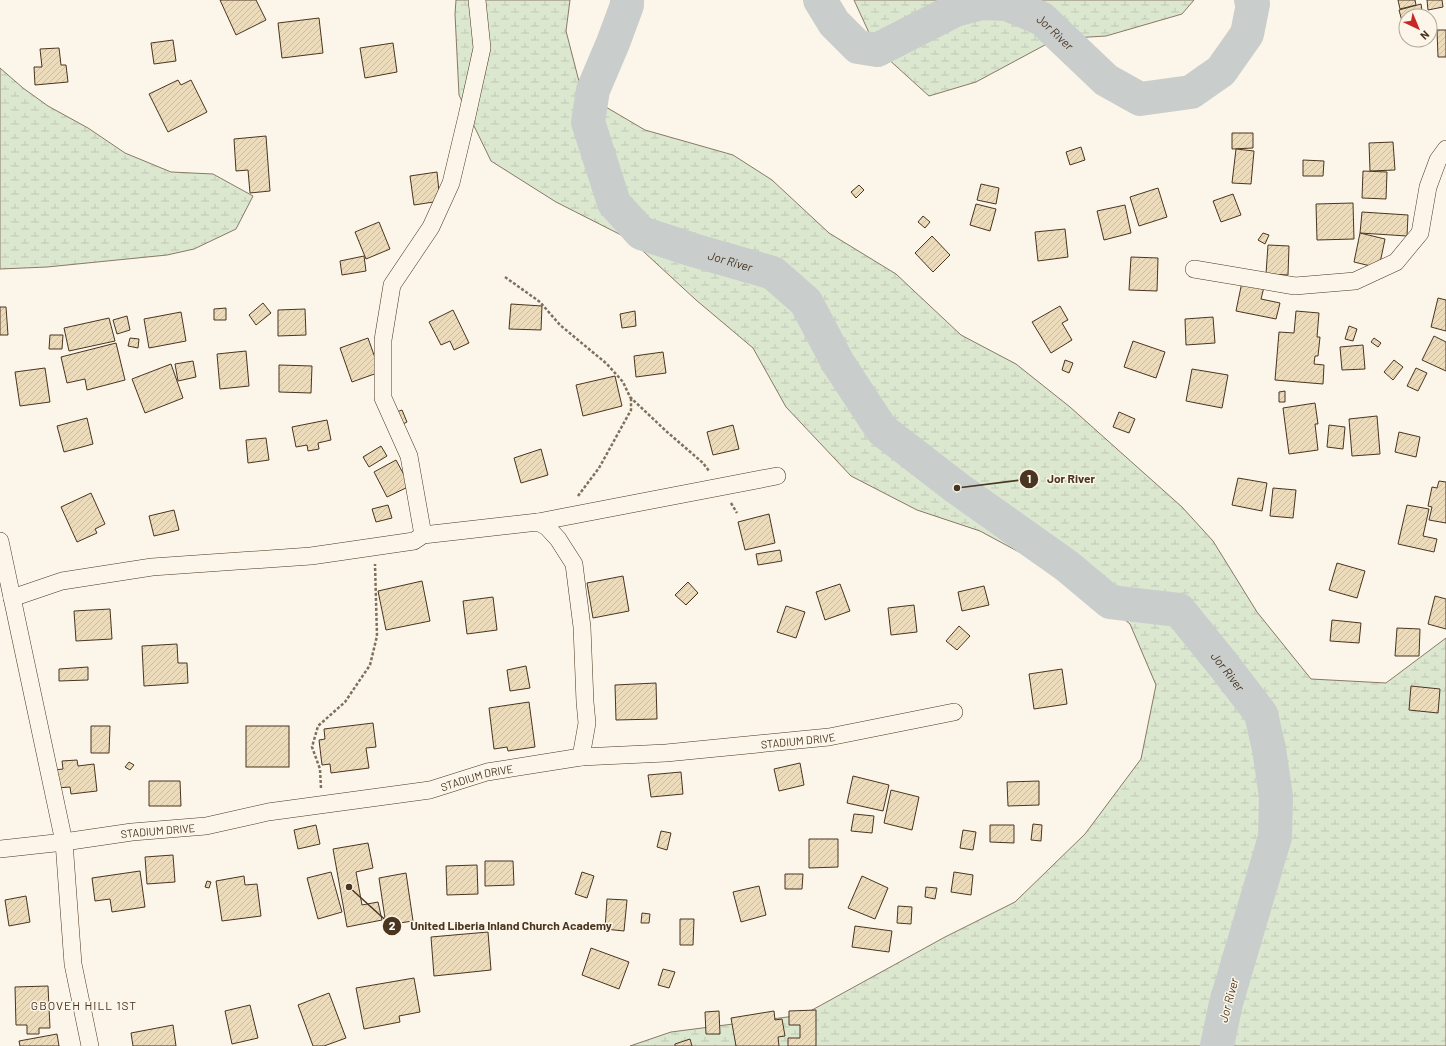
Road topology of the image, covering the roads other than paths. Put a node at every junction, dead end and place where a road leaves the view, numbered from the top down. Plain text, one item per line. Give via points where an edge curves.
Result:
1 (477, 0) edge
2 (1446, 149) edge
3 (1194, 269) dead end
4 (777, 476) dead end
5 (538, 522) junction
6 (423, 535) junction
7 (0, 541) edge
8 (12, 598) junction
9 (954, 712) dead end
10 (581, 757) junction
11 (64, 842) junction
12 (0, 850) edge
13 (90, 1046) edge

1 - 6 street via 482,48 451,183 431,227 392,285 383,340 383,398 410,456
2 - 3 street via 1438,160 1428,187 1420,233 1396,262 1355,281 1295,286
4 - 5 street
5 - 6 street
5 - 10 street via 547,527 558,539 574,564 582,627 587,723
6 - 8 street via 414,541 311,556 152,567 62,581
7 - 8 street
8 - 11 street
9 - 10 street, STADIUM DRIVE via 829,736 666,753
10 - 11 street, STADIUM DRIVE via 487,772 430,790 268,812 206,826 132,832
11 - 12 street, STADIUM DRIVE
11 - 13 street via 73,964

